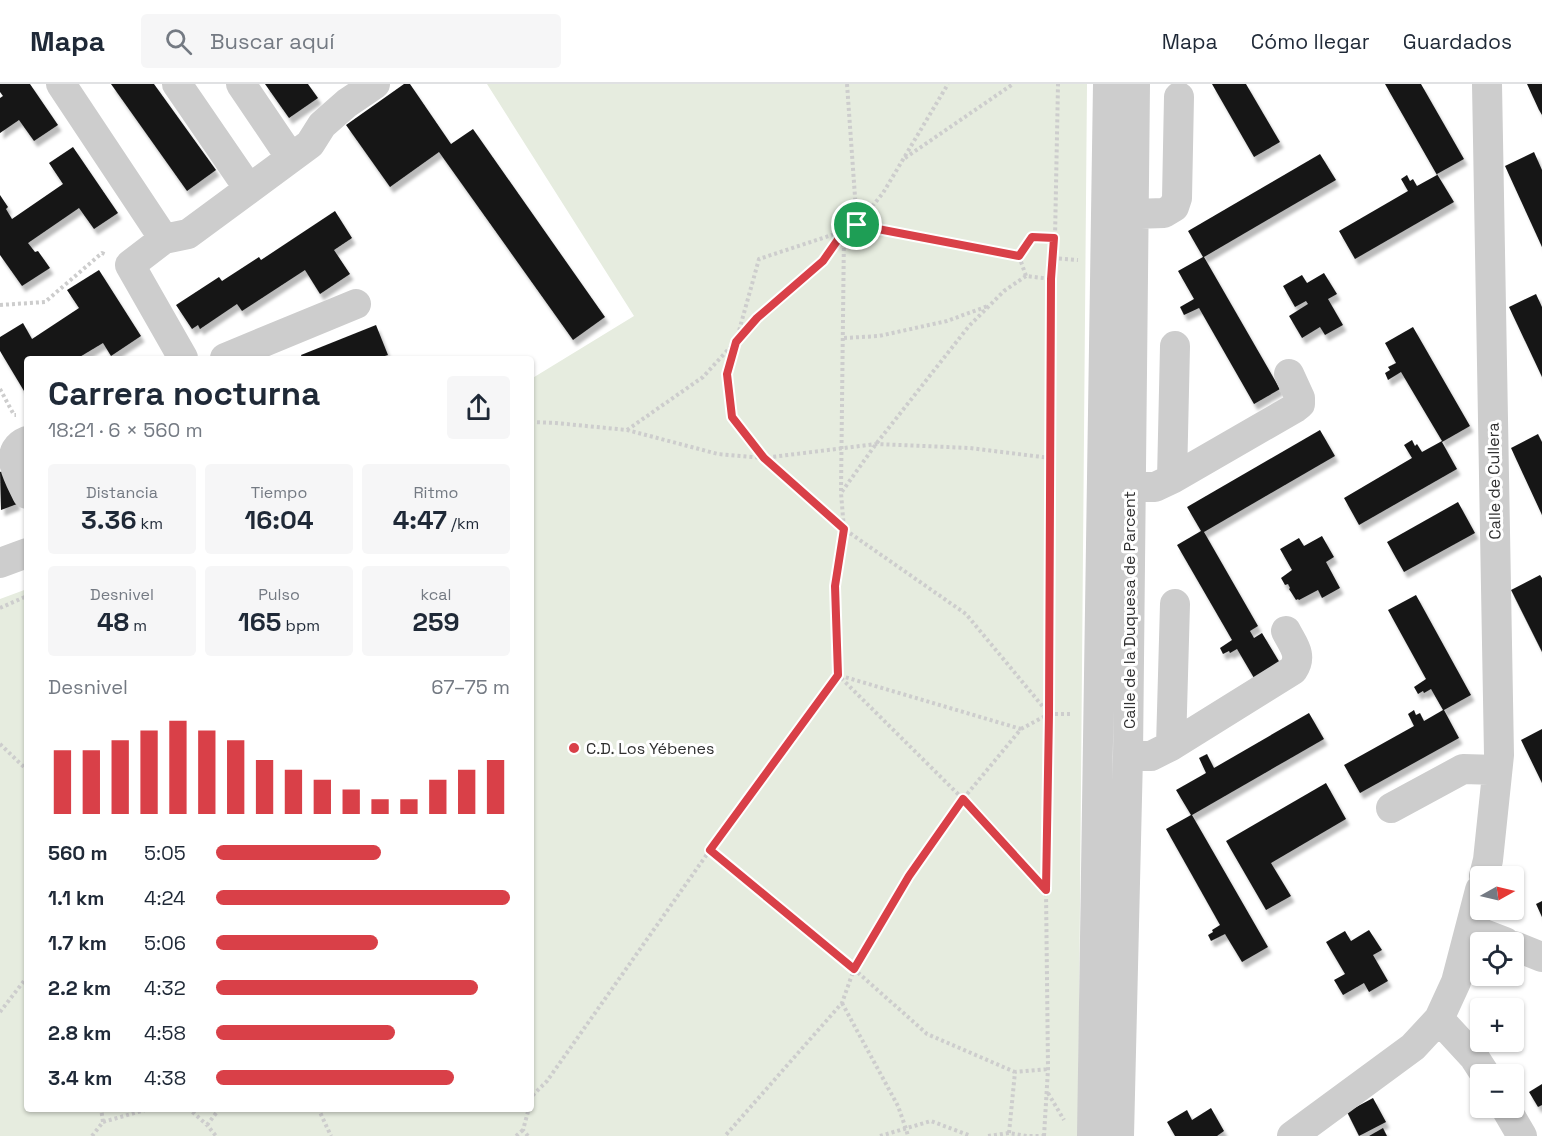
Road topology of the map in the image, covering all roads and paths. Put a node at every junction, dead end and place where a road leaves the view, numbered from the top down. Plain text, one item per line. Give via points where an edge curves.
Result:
1 (61, 84) edge
2 (177, 84) edge
3 (241, 84) edge
4 (375, 84) edge
5 (847, 84) edge
6 (948, 84) edge
7 (1013, 84) edge
8 (1058, 84) edge
9 (1108, 84) edge
10 (1135, 84) edge
11 (1487, 84) edge
12 (340, 94) edge
13 (1179, 97) dead end
14 (291, 158) junction
15 (903, 159) junction
16 (249, 189) junction
17 (1133, 214) junction
18 (857, 225) junction
19 (844, 231) junction
20 (176, 236) junction
21 (1054, 238) junction
22 (1019, 256) junction
23 (130, 265) junction
24 (1026, 276) junction
25 (1051, 279) junction
26 (356, 304) dead end
27 (0, 305) edge
28 (990, 305) junction
29 (844, 338) junction
30 (736, 342) junction
31 (1175, 346) dead end
32 (182, 356) edge
33 (230, 356) edge
34 (1289, 374) dead end
35 (0, 389) edge
36 (534, 422) edge
37 (24, 427) edge
38 (627, 430) junction
39 (876, 444) junction
40 (843, 448) junction
41 (764, 458) junction
42 (1050, 458) junction
43 (1172, 479) junction
44 (24, 487) edge
45 (1130, 487) junction
46 (841, 493) junction
47 (844, 529) junction
48 (24, 554) edge
49 (0, 563) edge
50 (24, 597) edge
51 (1175, 604) dead end
52 (0, 608) edge
53 (1286, 631) dead end
54 (838, 675) junction
55 (1049, 714) junction
56 (1021, 729) junction
57 (0, 744) edge
58 (1171, 746) junction
59 (1128, 756) junction
60 (24, 767) edge
61 (1497, 770) junction
62 (963, 799) junction
63 (1391, 808) dead end
64 (710, 850) junction
65 (1486, 866) edge
66 (1046, 890) junction
67 (1473, 920) edge
68 (1471, 929) junction
69 (1479, 932) edge
70 (1524, 949) edge
71 (1542, 957) edge
72 (854, 969) junction
73 (24, 981) edge
74 (842, 1003) junction
75 (0, 1012) edge
76 (1440, 1019) junction
77 (1479, 1064) edge
78 (1048, 1069) junction
79 (1015, 1072) junction
80 (1047, 1091) junction
81 (534, 1094) edge
82 (102, 1112) edge
83 (138, 1112) edge
84 (193, 1112) edge
85 (217, 1112) edge
86 (320, 1112) edge
87 (528, 1112) edge
88 (1511, 1118) edge
89 (103, 1122) junction
90 (207, 1125) junction
91 (906, 1129) junction
92 (523, 1130) junction
93 (1080, 1132) edge
94 (1009, 1133) junction
95 (92, 1136) edge
96 (216, 1136) edge
97 (331, 1136) edge
98 (516, 1136) edge
99 (528, 1136) edge
100 (725, 1136) edge
101 (880, 1136) edge
102 (908, 1136) edge
103 (972, 1136) edge
104 (988, 1136) edge
105 (1044, 1136) edge
106 (1119, 1136) edge
107 (1292, 1136) edge
108 (1522, 1136) edge

1 - 20 street
2 - 16 street
3 - 14 street
4 - 12 street
5 - 18 path
6 - 15 path
7 - 15 path
8 - 21 path
9 - 93 street, Calle de la Duquesa de Parcent
10 - 17 street, Calle de la Duquesa de Parcent
11 - 61 street, Calle de Cullera
12 - 14 street via 310,144
13 - 17 street via 1174,207 1164,213
14 - 16 street
15 - 18 path via 883,193
16 - 20 street
17 - 45 street, Calle de la Duquesa de Parcent
18 - 19 path
18 - 22 path
19 - 29 path
19 - 30 path via 823,261 757,318
19 - 30 path via 759,258
20 - 23 street
21 - 22 path via 1032,237
21 - 25 path
22 - 24 path
23 - 27 path via 102,254 45,302
23 - 32 street
24 - 25 path
24 - 28 path
25 - 42 path
26 - 33 street
28 - 29 path via 947,321 879,336
28 - 39 path
29 - 40 path
30 - 38 path via 703,377
30 - 41 path via 727,374 732,417
31 - 43 street
34 - 43 street via 1300,404
35 - 37 path
36 - 38 path
37 - 44 street via 14,453
38 - 41 path via 718,454
39 - 40 path
39 - 42 path via 970,448
39 - 46 path
40 - 41 path
40 - 46 path
41 - 47 path
42 - 55 path
43 - 45 street via 1155,487
45 - 59 street, Calle de la Duquesa de Parcent
46 - 47 path
47 - 54 path via 835,586
47 - 55 path via 966,614
48 - 49 street
50 - 52 path
51 - 58 street
53 - 58 street via 1298,654 1293,670
54 - 56 path
54 - 62 path
54 - 64 path
55 - 56 path
55 - 66 path
56 - 62 path
57 - 60 path
58 - 59 street via 1151,756
59 - 106 street, Calle de la Duquesa de Parcent
61 - 63 street via 1463,769
61 - 65 street, Calle de Cullera
62 - 66 path
62 - 72 path via 909,876
64 - 72 path
64 - 81 path
66 - 78 path
67 - 68 street
68 - 69 street
68 - 76 street via 1456,982
70 - 71 street
72 - 74 path
72 - 79 path via 927,1034
73 - 75 path
74 - 91 path via 898,1106
74 - 100 path
76 - 77 street
76 - 107 street via 1413,1047
78 - 79 path
78 - 80 path
79 - 94 path
80 - 93 path
80 - 105 path
82 - 89 path
83 - 89 path
84 - 90 path
85 - 90 path
86 - 97 path
87 - 92 path
88 - 108 street
89 - 95 path
90 - 96 path
91 - 101 path
91 - 102 path
91 - 103 path via 931,1121
92 - 98 path
92 - 99 path
94 - 104 path
94 - 105 path

